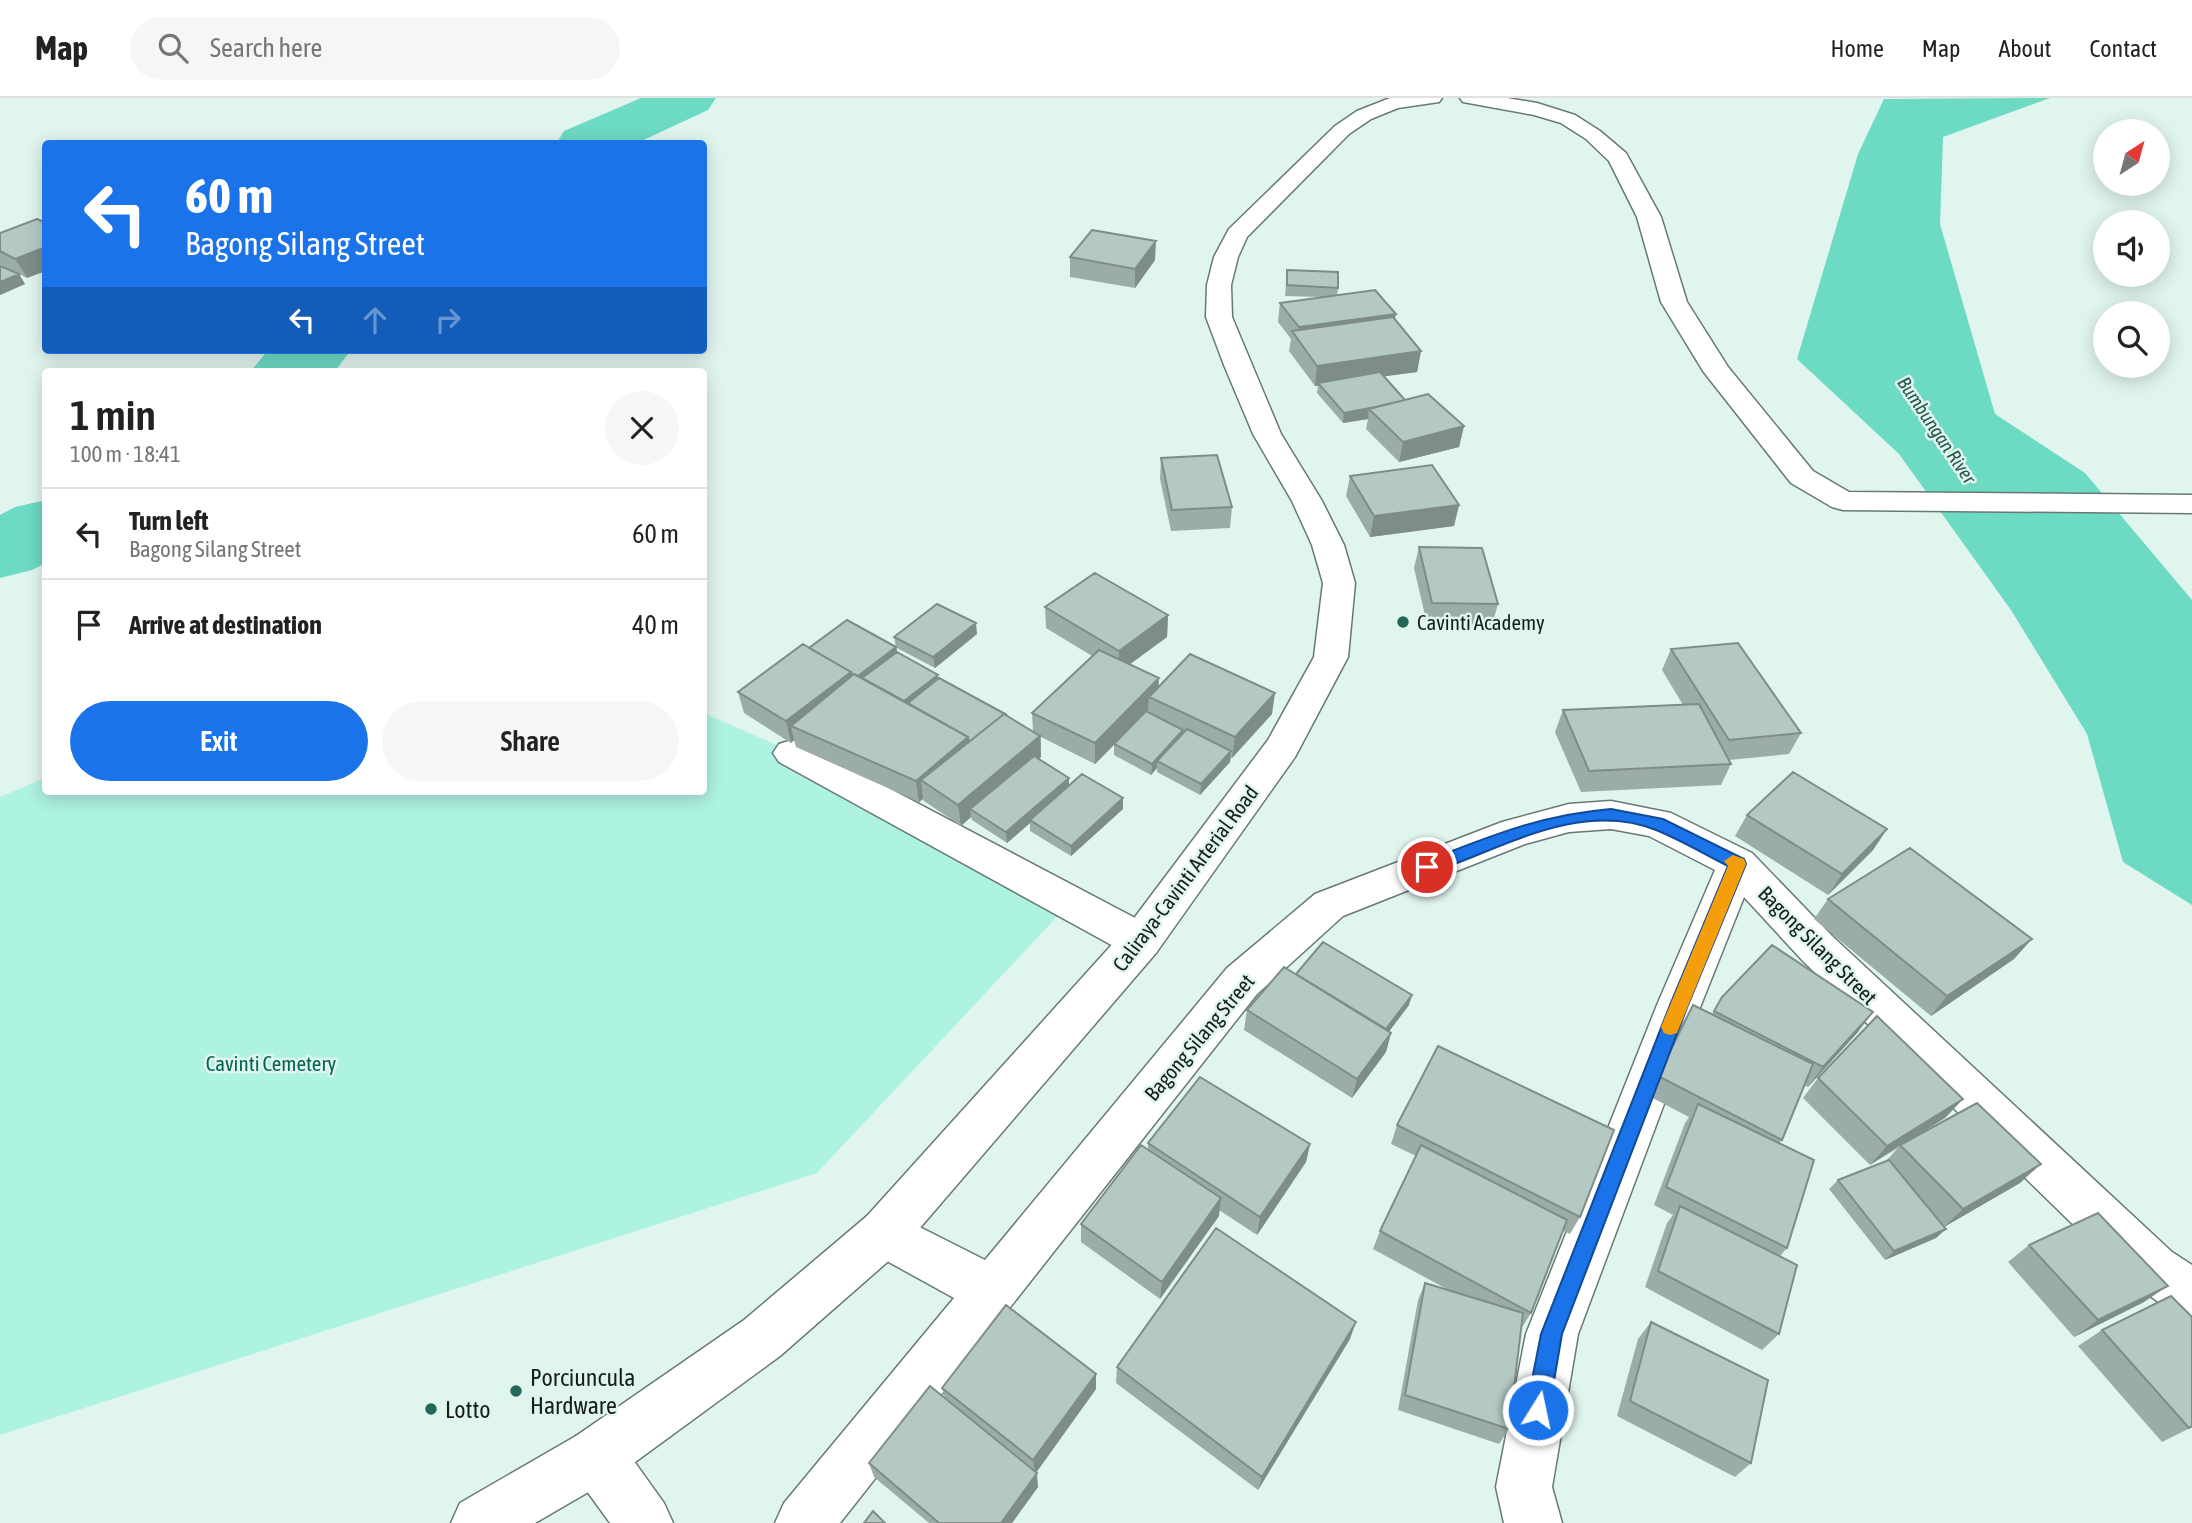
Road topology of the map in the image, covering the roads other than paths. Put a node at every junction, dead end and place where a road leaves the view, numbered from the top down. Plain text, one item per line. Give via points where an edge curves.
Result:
1 (1432, 98) edge
2 (1470, 98) edge
3 (2192, 504) edge
4 (793, 753) edge
5 (1738, 864) junction
6 (1142, 941) junction
7 (884, 1233) junction
8 (992, 1291) junction
9 (2192, 1295) edge
10 (596, 1456) junction
11 (480, 1523) edge
12 (644, 1523) edge
13 (804, 1523) edge
14 (1532, 1523) edge

1 - 6 main road, Caliraya-Cavinti Arterial Road via 1394,103 1342,130 1237,234 1226,257 1219,285 1219,317 1267,435 1328,545 1339,583 1331,657 1282,748
2 - 3 main road via 1567,119 1618,158 1649,217 1674,302 1717,371 1802,477 1843,501
4 - 6 main road
5 - 8 main road, Bagong Silang Street via 1657,823 1611,815 1569,818 1516,832 1329,905 1242,981
5 - 9 main road, Bagong Silang Street via 1817,948 2154,1269
5 - 14 main road via 1552,1334 1524,1487
6 - 7 main road, Caliraya-Cavinti Arterial Road
7 - 8 main road
7 - 10 main road, Caliraya-Cavinti Arterial Road via 762,1338
8 - 13 main road, Bagong Silang Street
10 - 11 main road, Caliraya-Cavinti Arterial Road
10 - 12 main road

